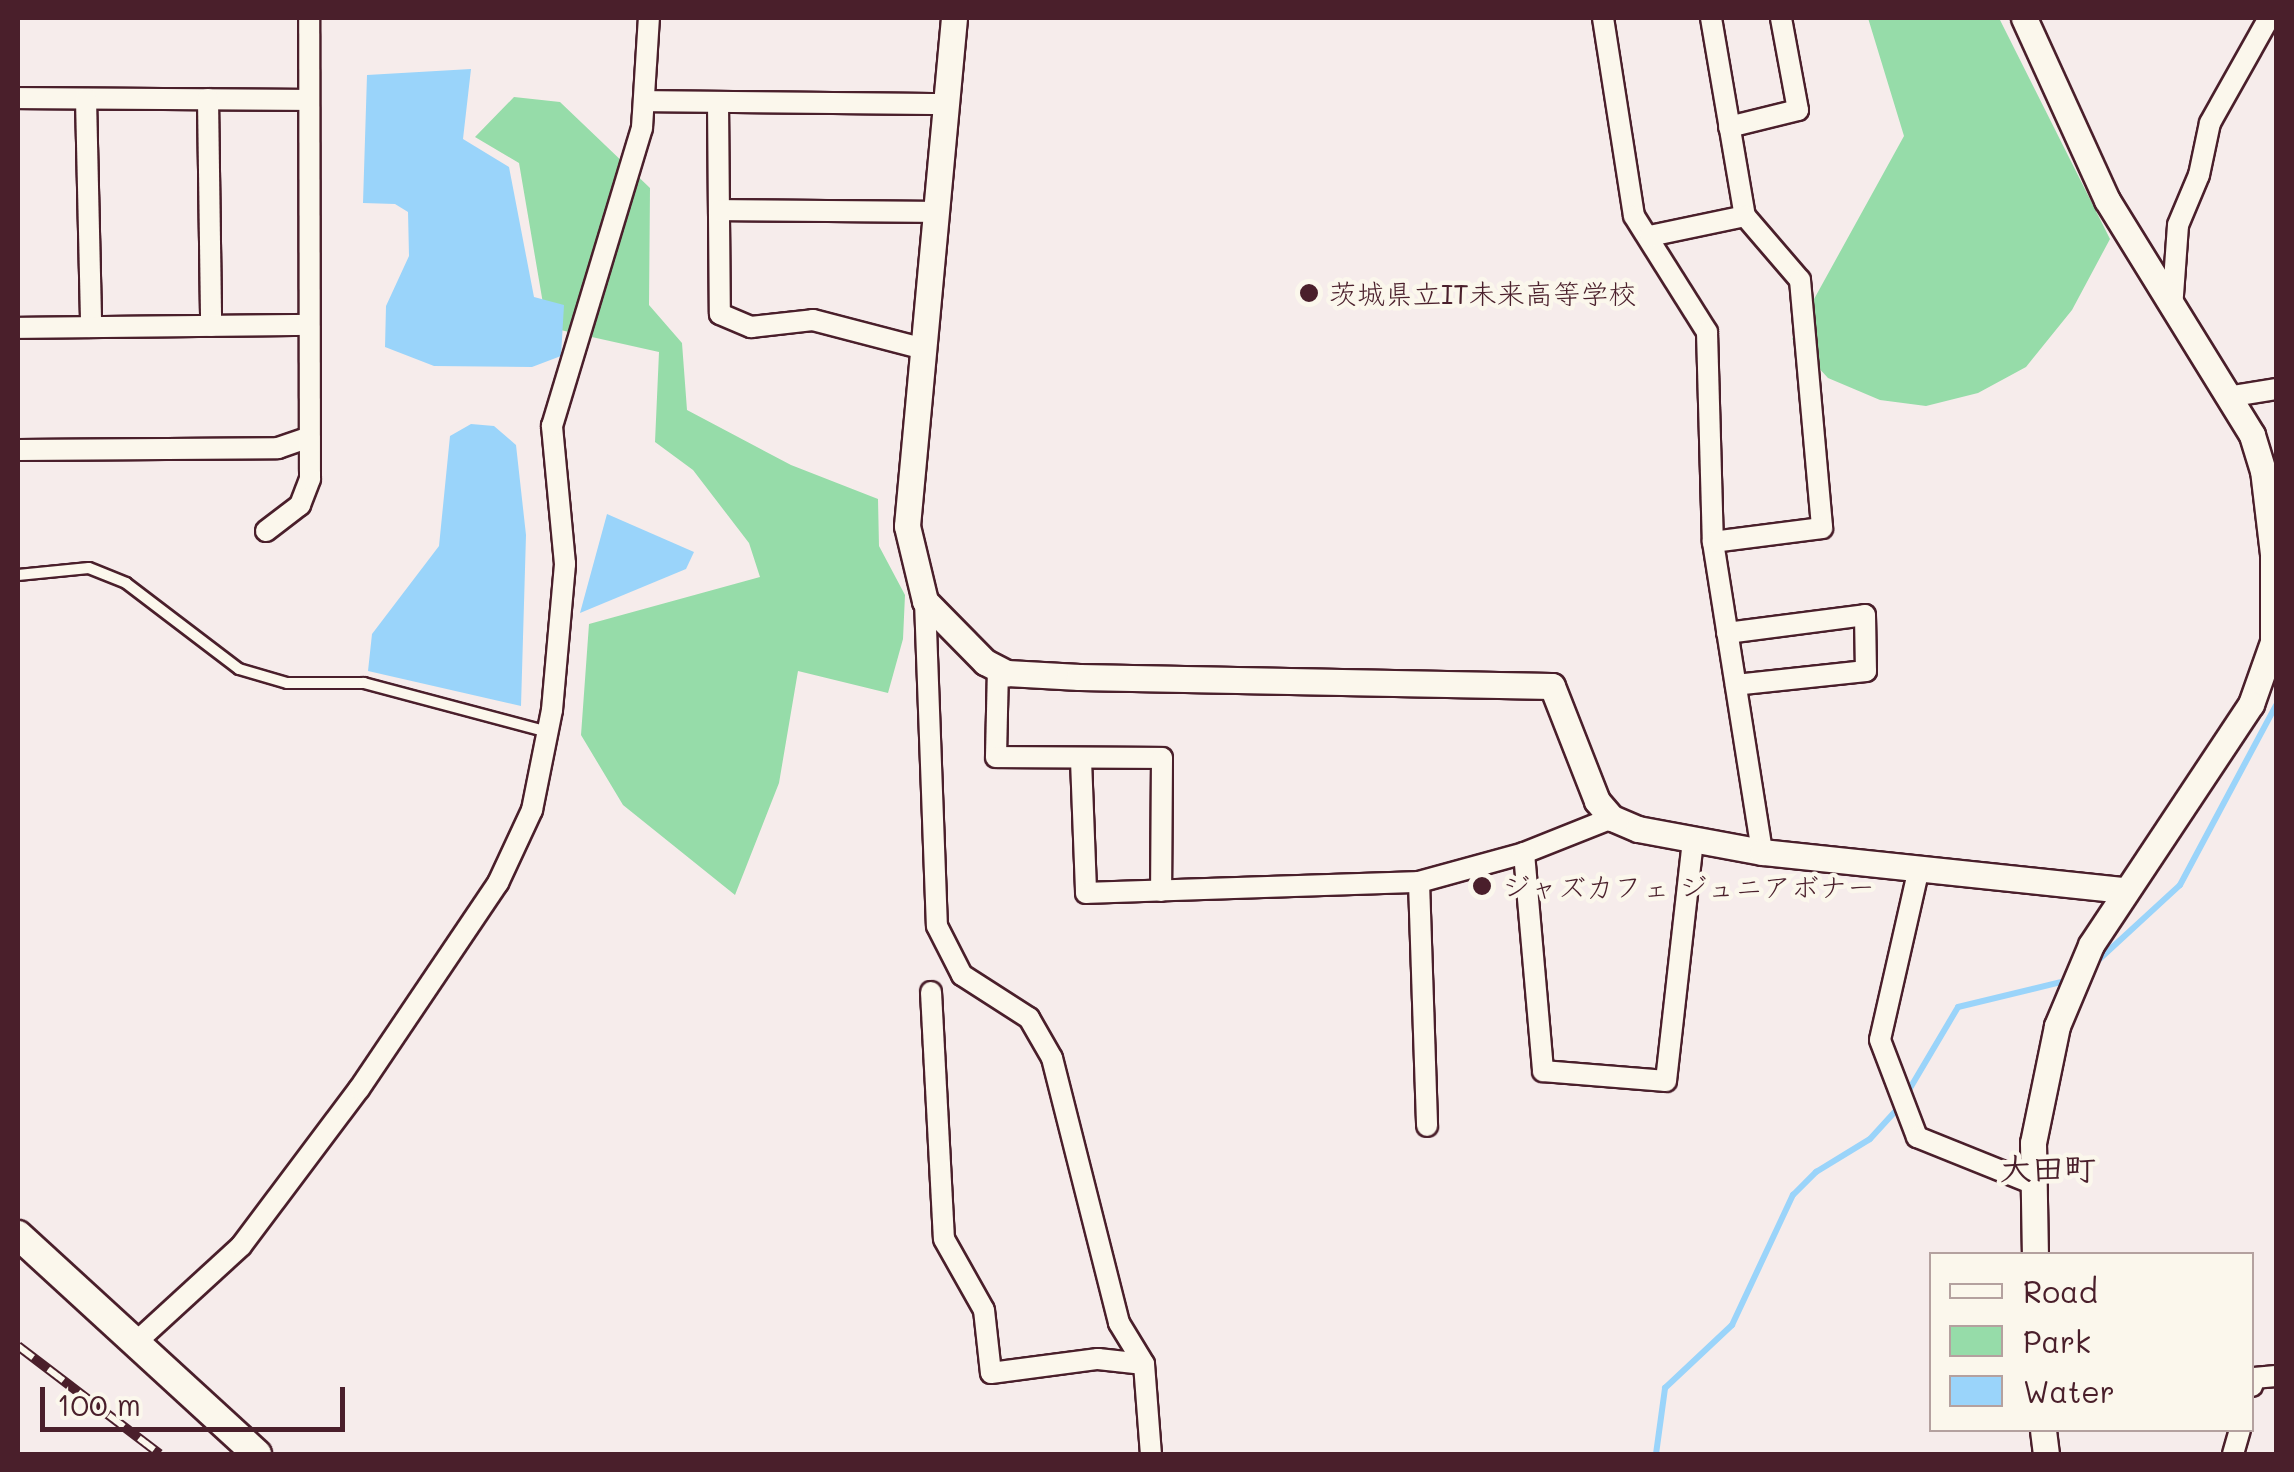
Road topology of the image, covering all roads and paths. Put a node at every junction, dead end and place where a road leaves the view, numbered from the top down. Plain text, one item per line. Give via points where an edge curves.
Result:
1 (308, 18) edge
2 (649, 18) edge
3 (954, 18) edge
4 (1603, 18) edge
5 (1711, 18) edge
6 (1782, 18) edge
7 (2024, 18) edge
8 (2268, 18) edge
9 (18, 98) edge
10 (86, 99) junction
11 (208, 100) junction
12 (308, 100) junction
13 (644, 102) junction
14 (718, 102) junction
15 (947, 104) junction
16 (1729, 126) junction
17 (719, 210) junction
18 (936, 212) junction
19 (1746, 216) junction
20 (1650, 236) junction
21 (2172, 315) junction
22 (308, 325) junction
23 (211, 326) junction
24 (91, 327) junction
25 (18, 328) edge
26 (924, 349) junction
27 (2276, 389) edge
28 (2233, 396) junction
29 (307, 438) junction
30 (18, 450) edge
31 (266, 530) dead end
32 (1713, 542) junction
33 (18, 575) edge
34 (925, 601) junction
35 (1727, 633) junction
36 (998, 668) junction
37 (1736, 686) junction
38 (546, 731) junction
39 (1081, 760) junction
40 (1612, 818) junction
41 (1693, 839) junction
42 (1762, 852) junction
43 (1524, 854) junction
44 (1919, 868) junction
45 (1419, 882) junction
46 (2126, 890) junction
47 (1160, 891) junction
48 (931, 992) dead end
49 (1427, 1126) dead end
50 (2034, 1184) junction
51 (18, 1234) edge
52 (2035, 1252) edge
53 (134, 1344) junction
54 (1144, 1364) junction
55 (257, 1454) edge
56 (1151, 1454) edge

1 - 12 street
2 - 13 street
3 - 15 street
4 - 20 street via 1634,216
5 - 16 street
6 - 16 street via 1798,110
7 - 21 street via 2107,200
8 - 21 street via 2210,123 2199,175 2178,225
9 - 10 street
10 - 11 street
10 - 24 street
11 - 12 street
11 - 23 street
12 - 22 street
13 - 14 street
13 - 38 street via 642,128 552,426 565,564
14 - 15 street
14 - 17 street
15 - 18 street
16 - 19 street
17 - 18 street
17 - 26 street via 720,314 750,326 814,320
18 - 26 street
19 - 20 street
19 - 32 street via 1800,280 1822,528
20 - 32 street via 1707,332
21 - 28 street
22 - 23 street
22 - 29 street
23 - 24 street
24 - 25 street
26 - 34 street via 907,526
27 - 28 street
28 - 46 street via 2264,470 2273,642 2251,704 2216,764
29 - 30 street via 278,448
29 - 31 street via 310,479 300,506
32 - 35 street
33 - 38 lane via 89,568 126,583 239,670 287,683 364,683
34 - 36 street
34 - 54 street via 937,926 962,974 1029,1018 1052,1058 1119,1323
35 - 37 street
35 - 37 street via 1865,615 1866,672
36 - 39 street via 996,757
36 - 40 street via 1079,677 1552,686 1597,802
37 - 42 street
38 - 53 street via 532,810 498,883 242,1246
39 - 47 street via 1086,893
39 - 47 street via 1162,758
40 - 41 street
40 - 43 street
41 - 42 street
41 - 43 street via 1666,1081 1543,1071
42 - 44 street
43 - 45 street
44 - 46 street
44 - 50 street via 1880,1040 1917,1136
45 - 47 street
45 - 49 street
46 - 50 street via 2091,945 2057,1026 2033,1143
48 - 54 street via 944,1239 984,1310 990,1373 1098,1359
50 - 52 street
51 - 53 main road
53 - 55 main road
54 - 56 street

